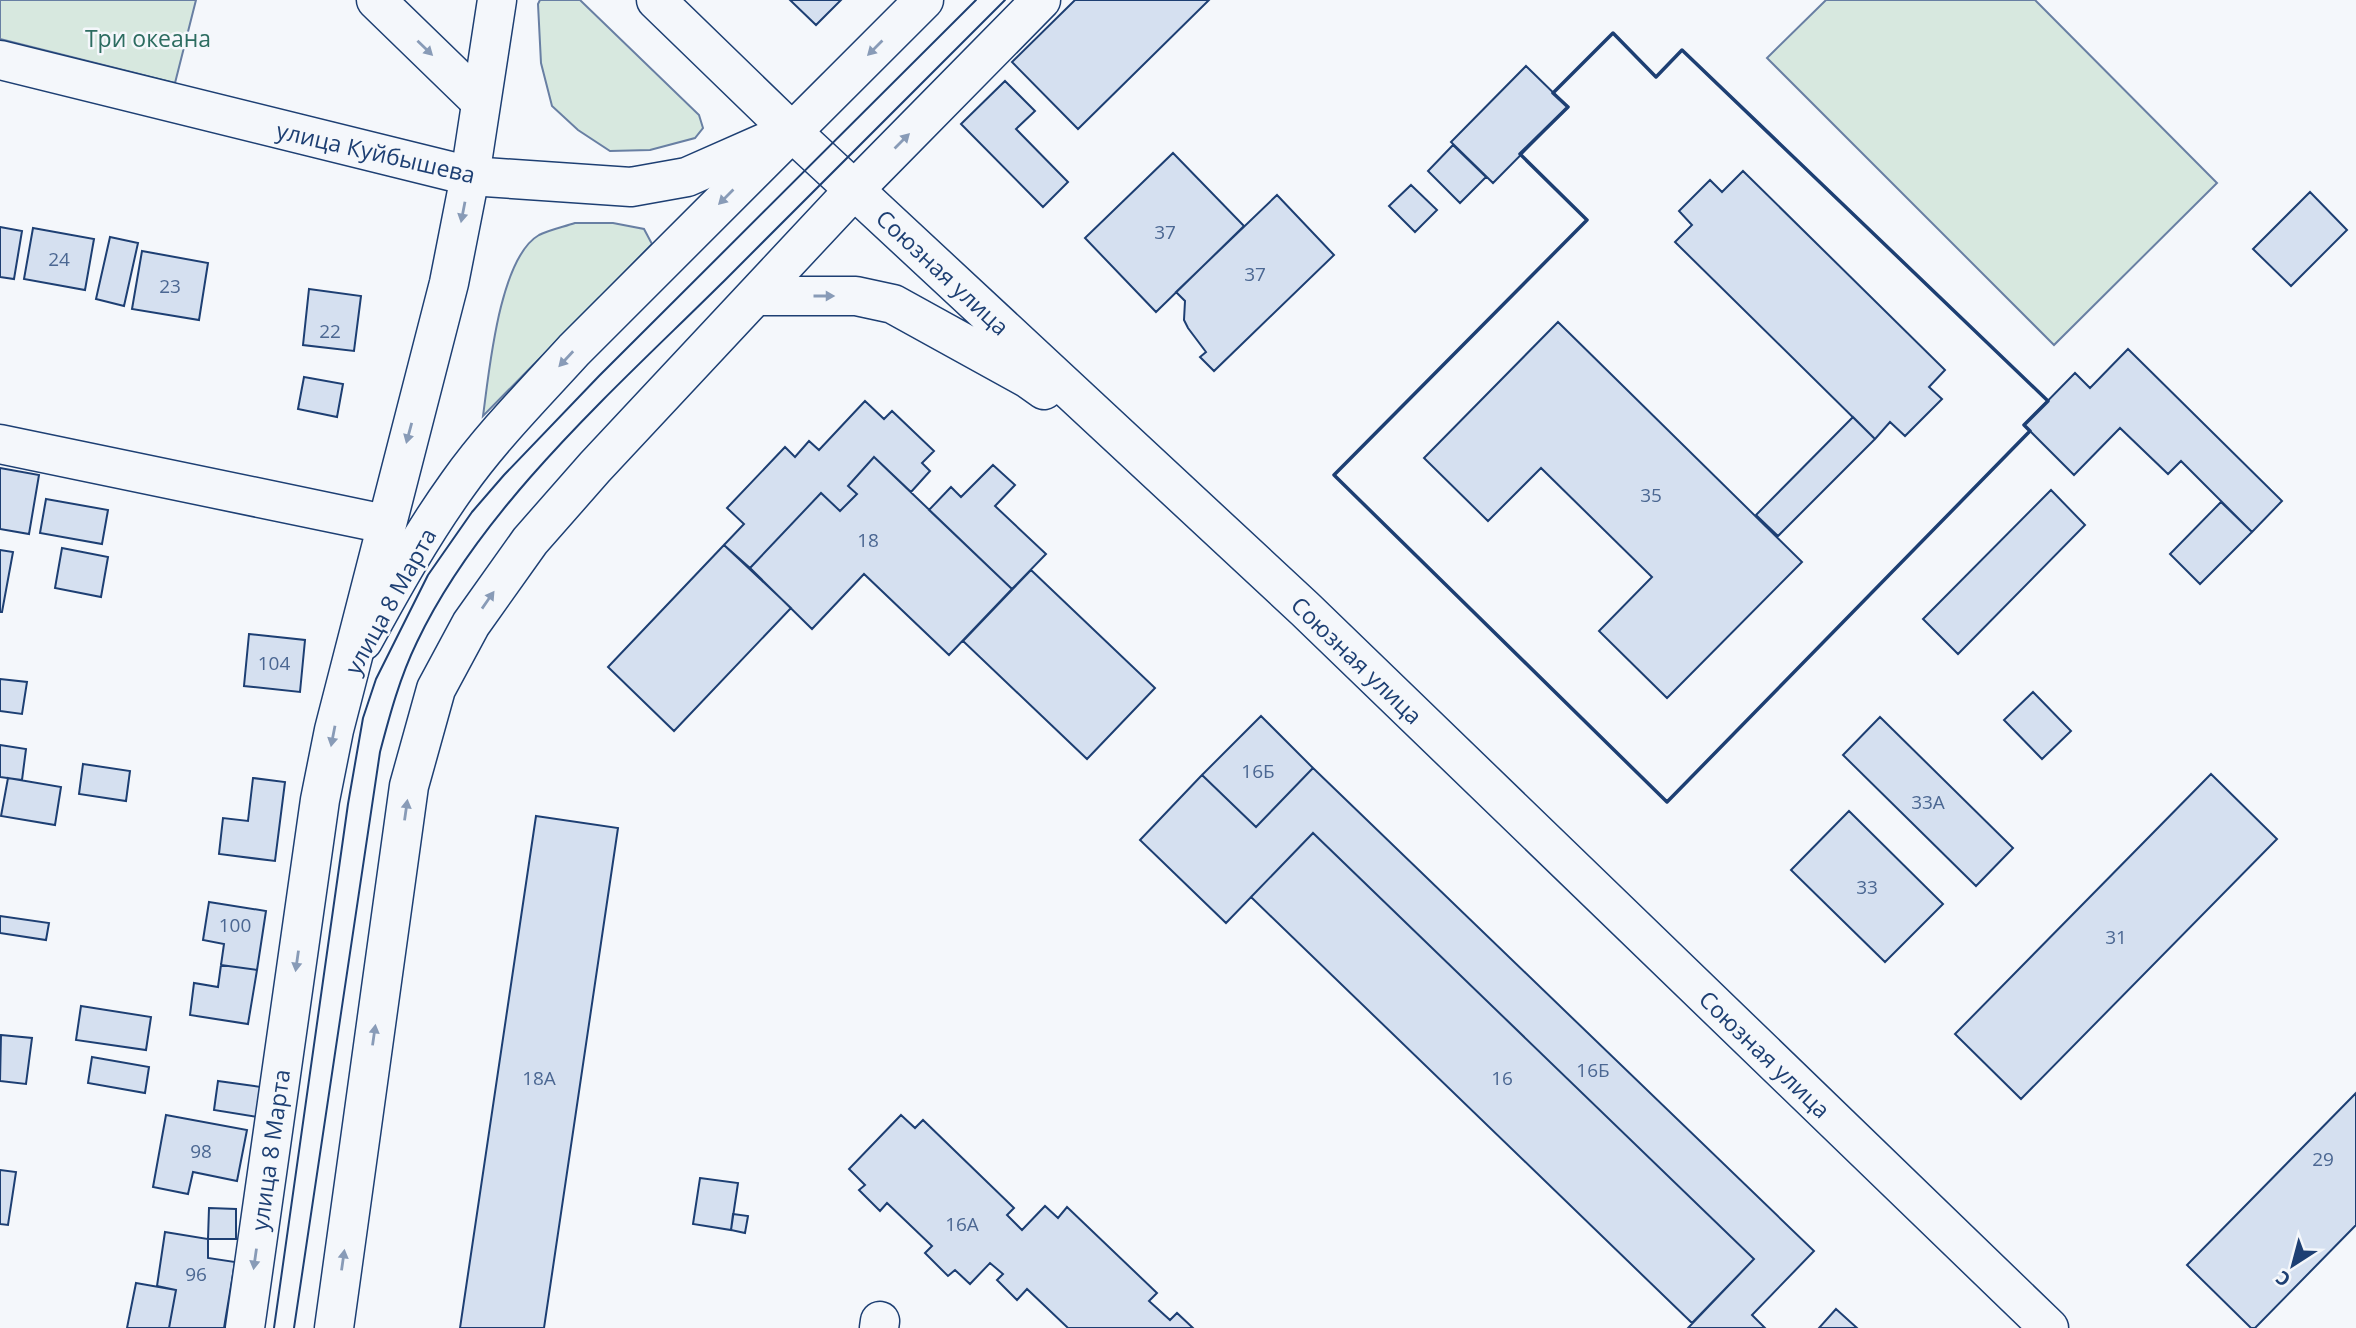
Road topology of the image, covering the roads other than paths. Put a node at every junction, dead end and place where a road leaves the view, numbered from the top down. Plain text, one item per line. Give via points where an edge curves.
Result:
1 (376, 0) edge
2 (497, 0) edge
3 (656, 0) edge
4 (924, 0) edge
5 (1041, 0) edge
6 (0, 60) edge
7 (480, 102) junction
8 (791, 131) junction
9 (470, 176) junction
10 (854, 190) junction
11 (756, 296) junction
12 (0, 444) edge
13 (1166, 481) junction
14 (385, 524) junction
15 (348, 670) junction
16 (245, 1328) edge
17 (334, 1328) edge
18 (2049, 1328) edge

1 -> 7 main road
2 - 7 main road
3 - 8 main road, Союзная улица
4 -> 8 main road, улица 8 Марта
10 -> 5 main road
6 - 9 main road, улица Куйбышева
7 - 9 main road
8 - 9 main road, улица Куйбышева via 687,177 632,187
8 - 10 main road, Союзная улица
8 -> 15 main road, улица 8 Марта via 574,350 458,483 398,578
9 -> 14 main road via 449,283
10 - 11 main road
10 - 13 main road, Союзная улица
11 -> 13 main road via 856,296 893,303 1027,378
17 -> 11 main road via 409,786 436,689 471,624 530,541
12 - 14 main road
13 - 18 main road, Союзная улица via 1305,609
14 - 15 main road
15 -> 16 main road, улица 8 Марта via 320,800

